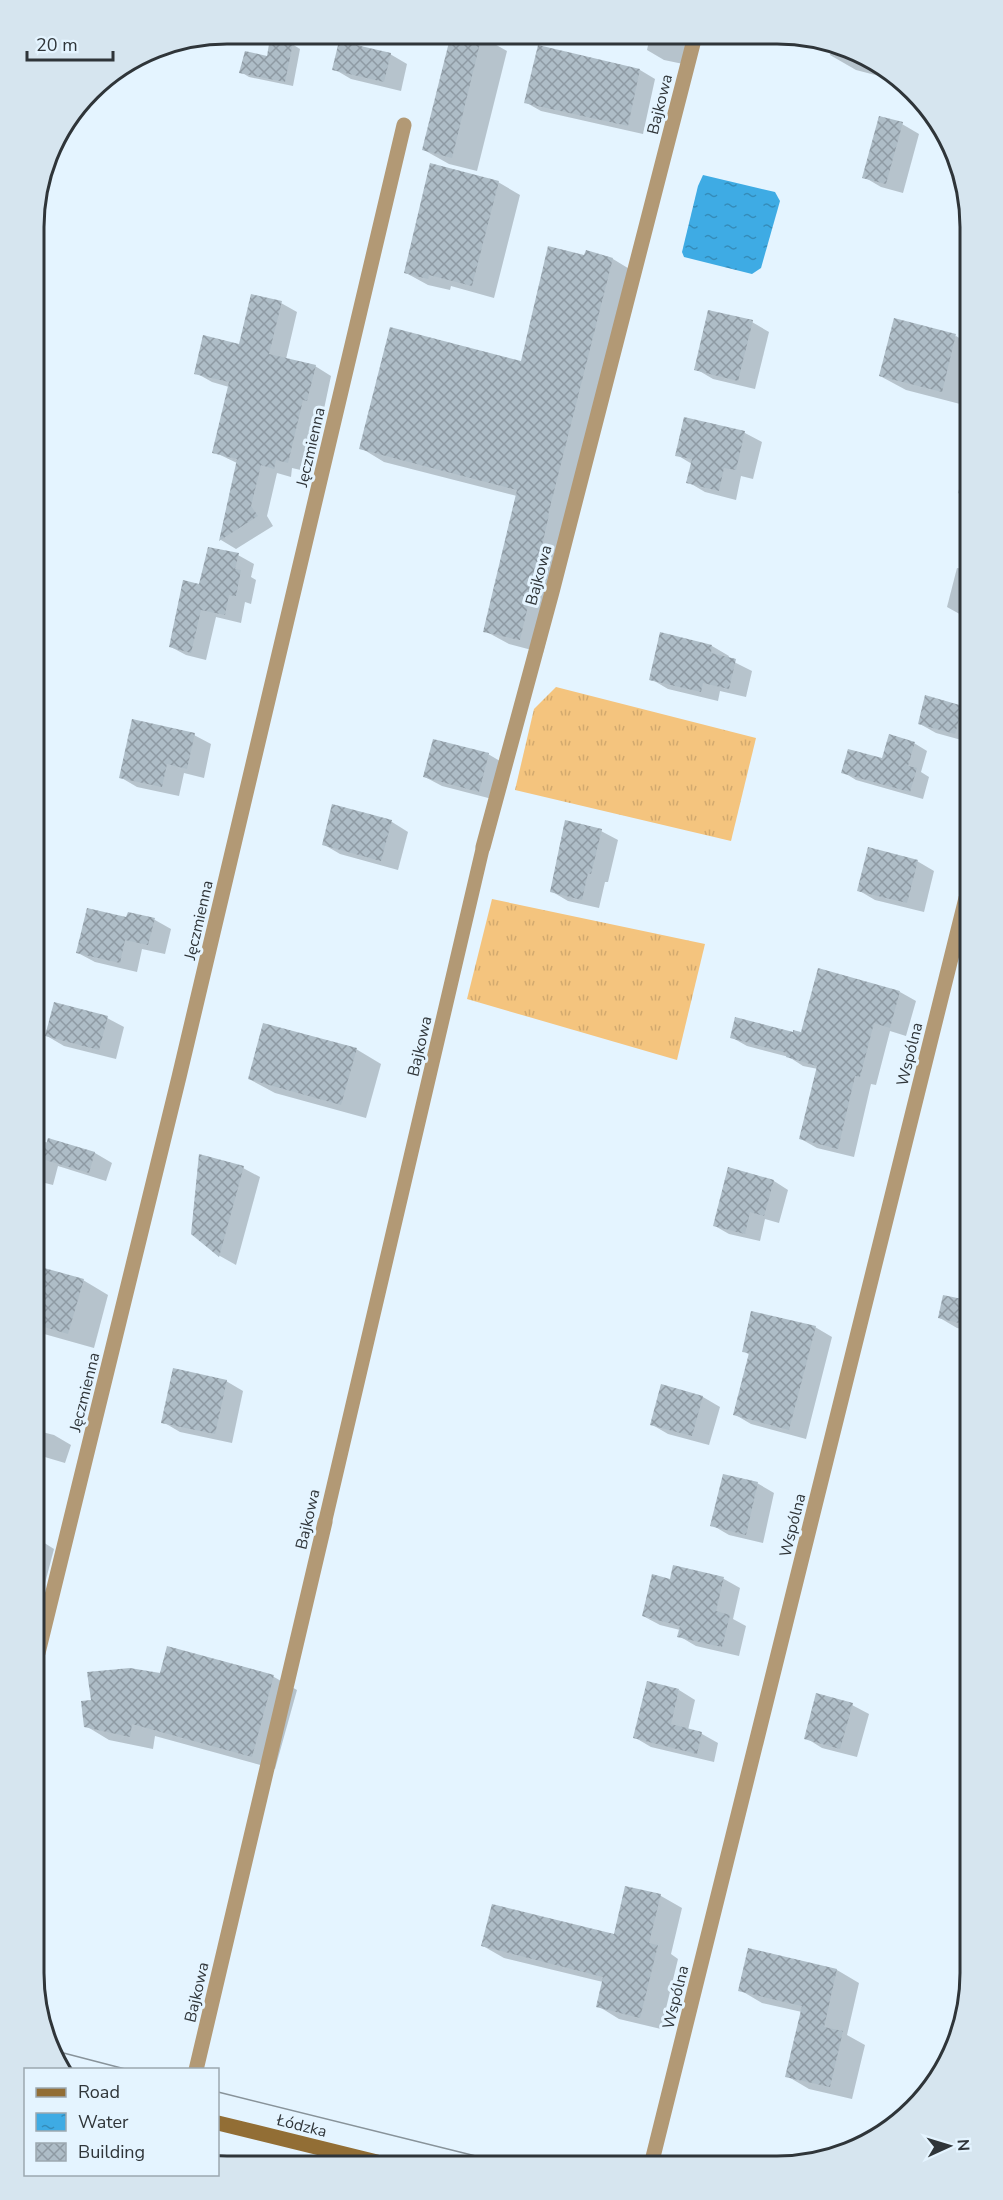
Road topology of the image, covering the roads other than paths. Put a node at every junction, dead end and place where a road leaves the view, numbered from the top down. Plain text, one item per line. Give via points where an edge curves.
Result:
1 (693, 44) edge
2 (404, 125) dead end
3 (483, 847) joint
4 (959, 956) edge
5 (325, 1522) joint
6 (43, 1632) edge
7 (196, 2068) edge
8 (219, 2123) edge
9 (353, 2156) edge
10 (653, 2156) edge

1 - 3 street, Bajkowa
2 - 6 street, Jęczmienna via 182,1065
3 - 5 lane, Bajkowa
4 - 10 street, Wspólna
5 - 7 street, Bajkowa
8 - 9 main road, Łódzka

